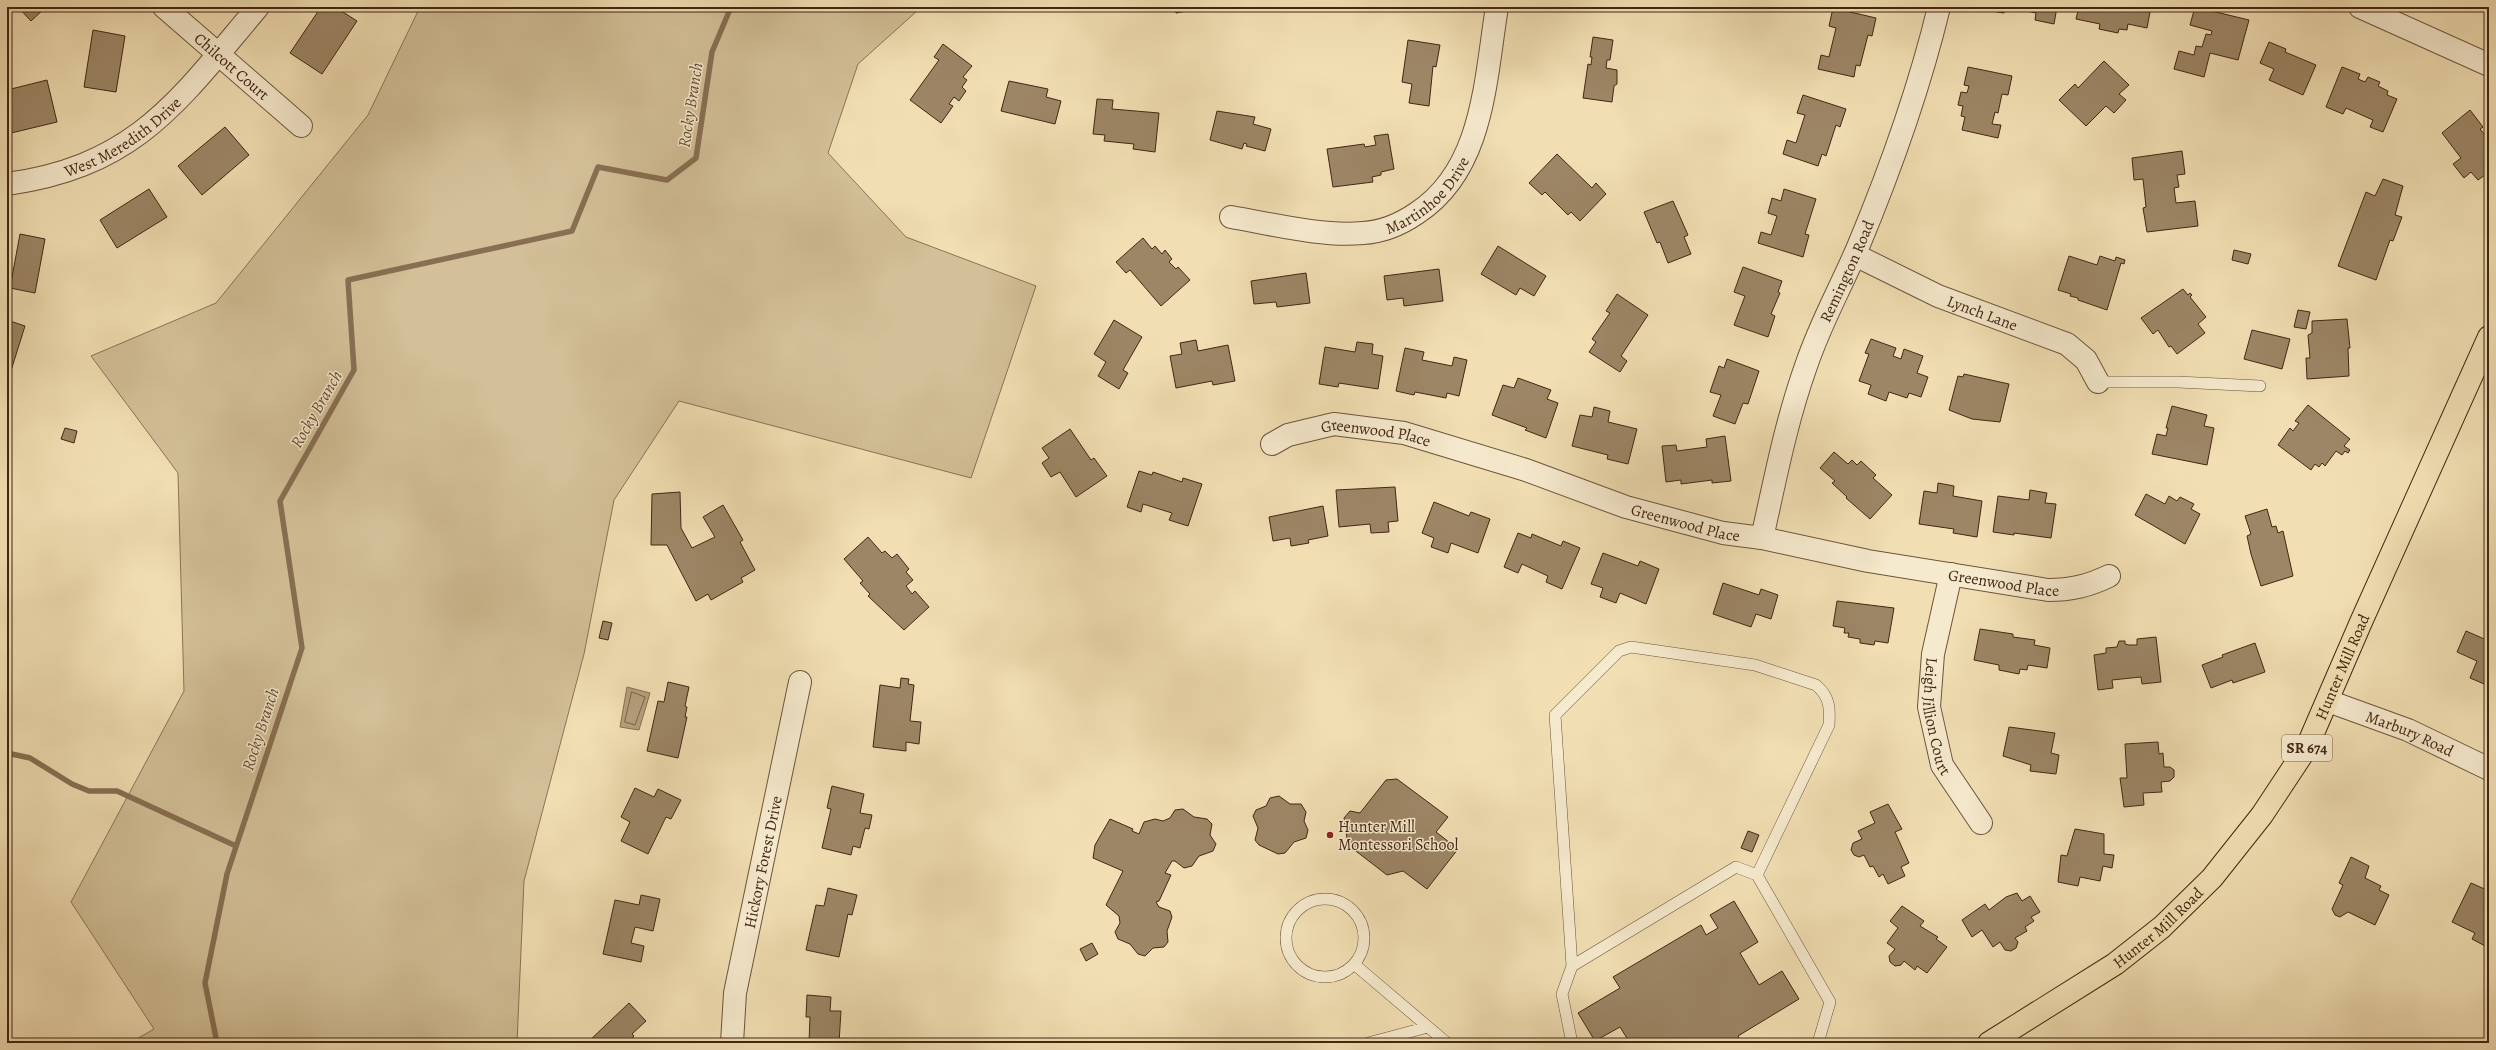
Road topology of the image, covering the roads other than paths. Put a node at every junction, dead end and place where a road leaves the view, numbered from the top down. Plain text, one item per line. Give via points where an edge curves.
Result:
1 (164, 7) edge
2 (258, 7) edge
3 (1497, 7) edge
4 (1939, 7) edge
5 (2360, 7) edge
6 (218, 54) junction
7 (2489, 65) edge
8 (300, 126) dead end
9 (7, 184) edge
10 (1231, 217) dead end
11 (1855, 255) junction
12 (2489, 337) edge
13 (2098, 382) joint
14 (2260, 386) dead end
15 (1272, 444) dead end
16 (1762, 538) junction
17 (1951, 574) junction
18 (2109, 576) dead end
19 (800, 682) dead end
20 (2328, 701) junction
21 (2489, 769) edge
22 (1981, 823) dead end
23 (1757, 875) junction
24 (1354, 964) junction
25 (1572, 966) junction
26 (1428, 1027) junction
27 (732, 1043) edge
28 (1368, 1043) edge
29 (1447, 1043) edge
30 (1572, 1043) edge
31 (1818, 1043) edge
32 (1989, 1043) edge

1 - 6 street, Chilcott Court
2 - 6 street, West Meredith Drive
3 - 10 street, Martinhoe Drive via 1477,124 1470,148 1447,188 1430,205 1387,228 1364,233 1295,228
4 - 11 street, Remington Road via 1916,96
5 - 7 street
6 - 8 street, Chilcott Court
6 - 9 street, West Meredith Drive via 162,116 123,146 74,170 40,180
11 - 13 street, Lynch Lane via 1938,296 2067,344 2086,360
11 - 16 street, Remington Road via 1824,317 1806,365 1790,416
12 - 20 main road, Hunter Mill Road / SR 674
13 - 14 lane
15 - 16 street, Greenwood Place via 1288,435 1334,424 1404,433 1526,470 1626,507 1723,533
16 - 17 street, Greenwood Place via 1868,561
17 - 18 street, Greenwood Place via 2048,590 2070,590 2090,585
17 - 22 street, Leigh Jillion Court via 1933,654 1929,707 1942,765
19 - 27 street, Hickory Forest Drive via 735,993
20 - 21 street, Marbury Road via 2408,730
20 - 32 main road, Hunter Mill Road / SR 674 via 2307,747 2262,815 2234,853 2200,890 2162,927 2115,964
23 - 25 lane via 1736,867
23 - 25 lane via 1829,725 1830,705 1824,692 1816,685 1755,665 1630,647 1619,651 1555,715
23 - 31 lane via 1830,1002
24 - 24 lane via 1361,954 1364,941 1360,922 1349,907 1338,901 1325,899 1312,901 1301,907 1287,928 1286,942 1289,954 1296,965 1307,973 1319,977 1332,977
24 - 26 lane
25 - 30 lane via 1562,994
26 - 28 lane
26 - 29 lane

